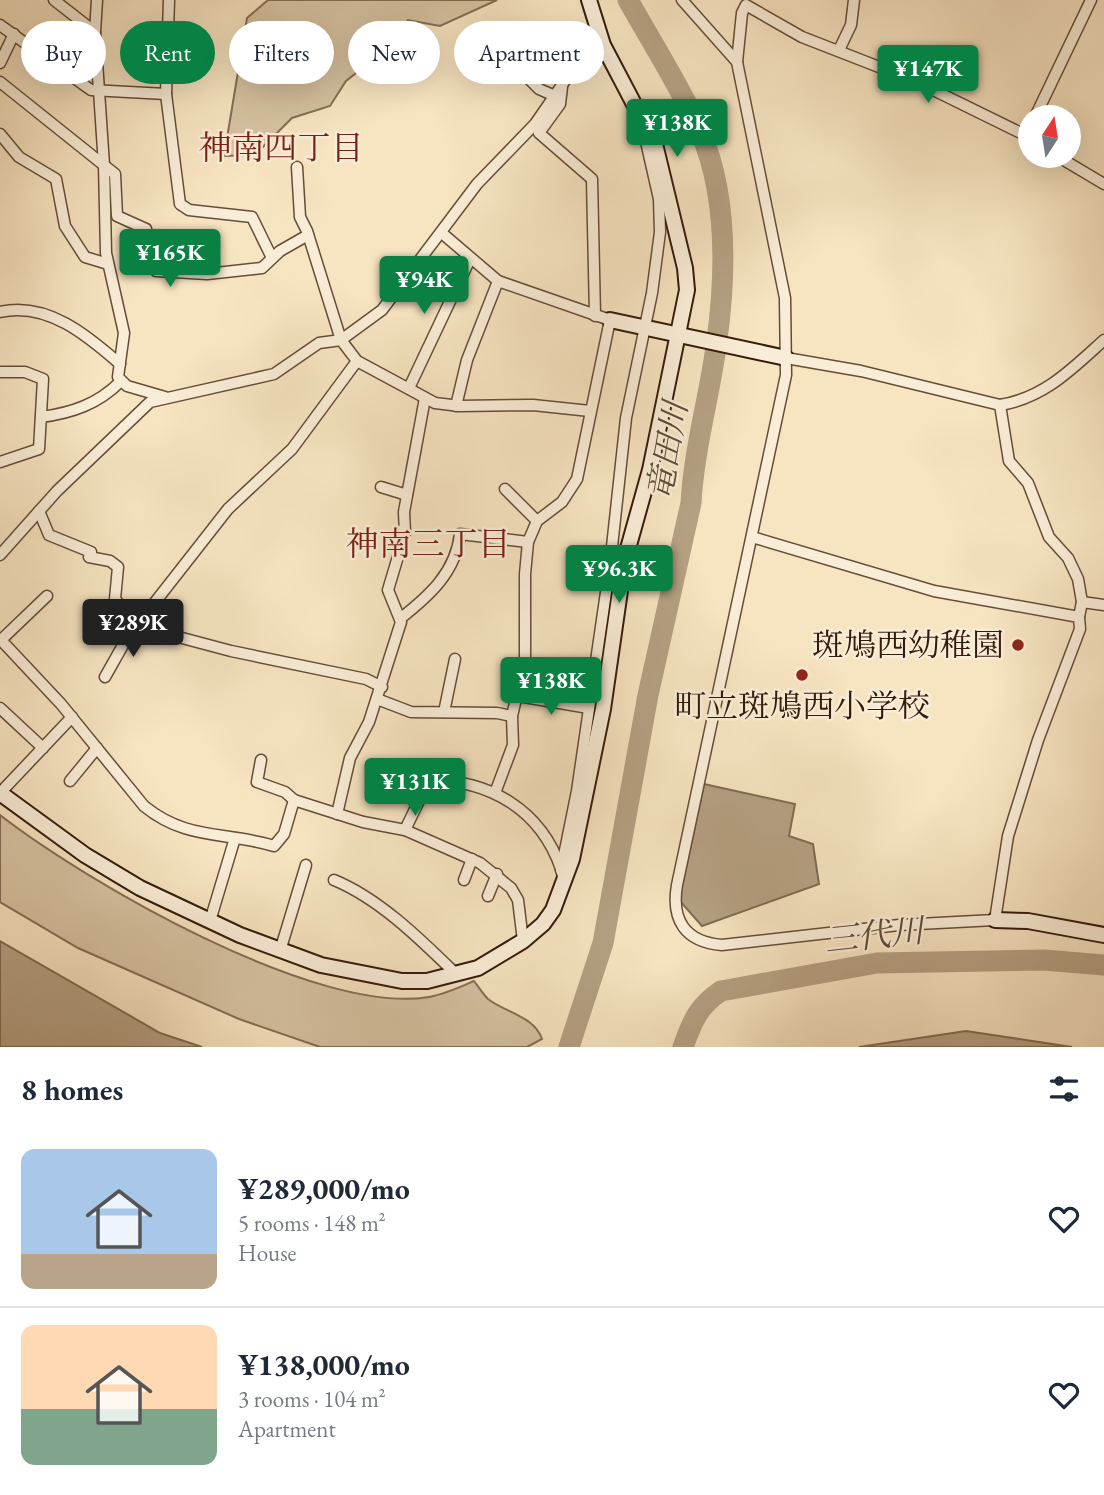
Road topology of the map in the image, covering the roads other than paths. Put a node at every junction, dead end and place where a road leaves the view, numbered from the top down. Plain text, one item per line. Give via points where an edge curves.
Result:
1 (54, 0) edge
2 (97, 0) edge
3 (169, 0) edge
4 (589, 0) edge
5 (682, 0) edge
6 (854, 0) edge
7 (1091, 0) edge
8 (81, 21) edge
9 (96, 21) edge
10 (168, 21) edge
11 (595, 21) edge
12 (0, 24) edge
13 (14, 34) junction
14 (604, 44) edge
15 (839, 50) junction
16 (737, 62) junction
17 (0, 63) edge
18 (0, 82) edge
19 (98, 84) edge
20 (166, 84) edge
21 (534, 84) edge
22 (562, 84) edge
23 (563, 84) edge
24 (98, 92) junction
25 (166, 94) junction
26 (555, 96) junction
27 (1041, 105) edge
28 (642, 117) junction
29 (1018, 128) edge
30 (0, 134) edge
31 (104, 165) junction
32 (297, 167) dead end
33 (1077, 168) edge
34 (1104, 184) edge
35 (443, 233) junction
36 (308, 235) junction
37 (272, 258) junction
38 (470, 259) junction
39 (108, 264) junction
40 (498, 281) junction
41 (0, 312) edge
42 (595, 316) junction
43 (610, 320) junction
44 (645, 328) junction
45 (679, 335) junction
46 (341, 340) junction
47 (1104, 340) edge
48 (786, 358) junction
49 (357, 361) junction
50 (120, 364) junction
51 (0, 372) edge
52 (120, 382) junction
53 (409, 388) junction
54 (165, 397) junction
55 (425, 398) junction
56 (1000, 405) junction
57 (456, 406) junction
58 (590, 411) junction
59 (41, 417) junction
60 (0, 462) edge
61 (380, 487) dead end
62 (505, 489) dead end
63 (407, 495) junction
64 (39, 511) junction
65 (537, 522) junction
66 (752, 537) junction
67 (528, 542) junction
68 (0, 555) edge
69 (47, 596) dead end
70 (1082, 602) junction
71 (1104, 605) edge
72 (1079, 617) junction
73 (401, 618) junction
74 (137, 626) junction
75 (1, 639) edge
76 (455, 659) dead end
77 (105, 677) dead end
78 (382, 687) junction
79 (518, 696) junction
80 (377, 699) junction
81 (0, 708) edge
82 (589, 708) junction
83 (444, 712) junction
84 (512, 716) junction
85 (72, 717) junction
86 (43, 748) junction
87 (97, 748) junction
88 (261, 760) dead end
89 (70, 780) dead end
90 (0, 793) edge
91 (495, 793) junction
92 (294, 800) junction
93 (338, 814) junction
94 (405, 830) junction
95 (235, 838) junction
96 (472, 859) junction
97 (306, 865) dead end
98 (497, 874) junction
99 (563, 876) junction
100 (334, 880) dead end
101 (464, 880) dead end
102 (488, 896) dead end
103 (995, 920) junction
104 (210, 921) junction
105 (1104, 935) edge
106 (523, 941) junction
107 (280, 951) junction
108 (457, 975) junction

1 - 8 street
2 - 9 street
3 - 10 street
4 - 11 street
5 - 16 street
6 - 15 street via 851,25
7 - 27 street
12 - 13 street
13 - 17 street
13 - 24 street
14 - 28 street
15 - 16 street via 802,37 746,5
15 - 29 street
16 - 48 street via 785,298
18 - 31 street
19 - 24 street
20 - 25 street
21 - 26 street
22 - 26 street
23 - 42 street via 560,104 539,133 592,178
24 - 25 street
24 - 31 street
25 - 37 street via 180,204 253,217
26 - 35 street via 535,124 477,184
28 - 44 street via 660,212
28 - 45 street via 658,155 685,268 686,299
30 - 39 street via 19,157 56,179 65,226 85,257
31 - 37 street via 114,174 117,216 146,229 156,271 207,274 250,270 261,268
31 - 39 street
32 - 36 street via 300,217
33 - 34 street
35 - 38 street
35 - 46 street via 382,310
36 - 37 street
36 - 46 street
38 - 40 street
38 - 53 street
39 - 50 street via 124,333
40 - 42 street
40 - 57 street via 467,360
41 - 50 street via 39,313 80,330
42 - 43 street
43 - 44 street
43 - 58 street
44 - 45 street
44 - 82 street via 626,418
45 - 48 street
45 - 99 street via 645,495 629,541 593,763
46 - 49 street
46 - 54 street via 319,343 288,366 254,381
47 - 56 street via 1045,390
48 - 56 street
48 - 66 street
49 - 53 street
49 - 74 street via 292,449 228,509
50 - 52 street
51 - 59 street via 25,372 43,379
52 - 54 street
52 - 59 street via 96,401
53 - 55 street
54 - 64 street via 150,402
55 - 57 street
55 - 63 street
56 - 70 street via 1009,461 1027,483 1049,537 1068,558
57 - 58 street via 533,405
58 - 65 street via 577,479 562,502
59 - 60 street via 39,449
61 - 63 street
62 - 65 street
63 - 73 street via 405,533 388,590
64 - 68 street
64 - 74 street via 49,536 118,567 115,599
65 - 67 street
66 - 72 street via 934,591
66 - 103 street via 677,885 675,915 682,927 706,943 722,945 899,925
67 - 73 street via 460,534 455,558 444,576 429,596
67 - 79 street via 525,660
69 - 75 street
70 - 71 street
70 - 72 street
72 - 103 street via 1080,629 1008,836
73 - 78 street
74 - 77 street
74 - 78 street via 366,679
75 - 85 street
76 - 83 street
78 - 80 street
79 - 82 street
79 - 84 street
80 - 83 street via 411,712
80 - 93 street via 350,758
81 - 86 street
82 - 99 street
83 - 84 street
84 - 91 street via 513,745
85 - 86 street
85 - 87 street
86 - 90 street
87 - 89 street
87 - 95 street via 153,813 185,831
88 - 92 street via 257,782
90 - 104 street via 139,888
91 - 94 street via 429,779
91 - 99 street via 543,829
92 - 93 street
92 - 95 street via 284,835 274,846
93 - 94 street
94 - 96 street
95 - 104 street
96 - 98 street
96 - 101 street
97 - 107 street
98 - 102 street
98 - 106 street via 518,900
99 - 106 street via 553,910
100 - 108 street via 421,940
103 - 105 street via 1028,921
104 - 107 street
106 - 108 street
107 - 108 street via 321,965 402,981

